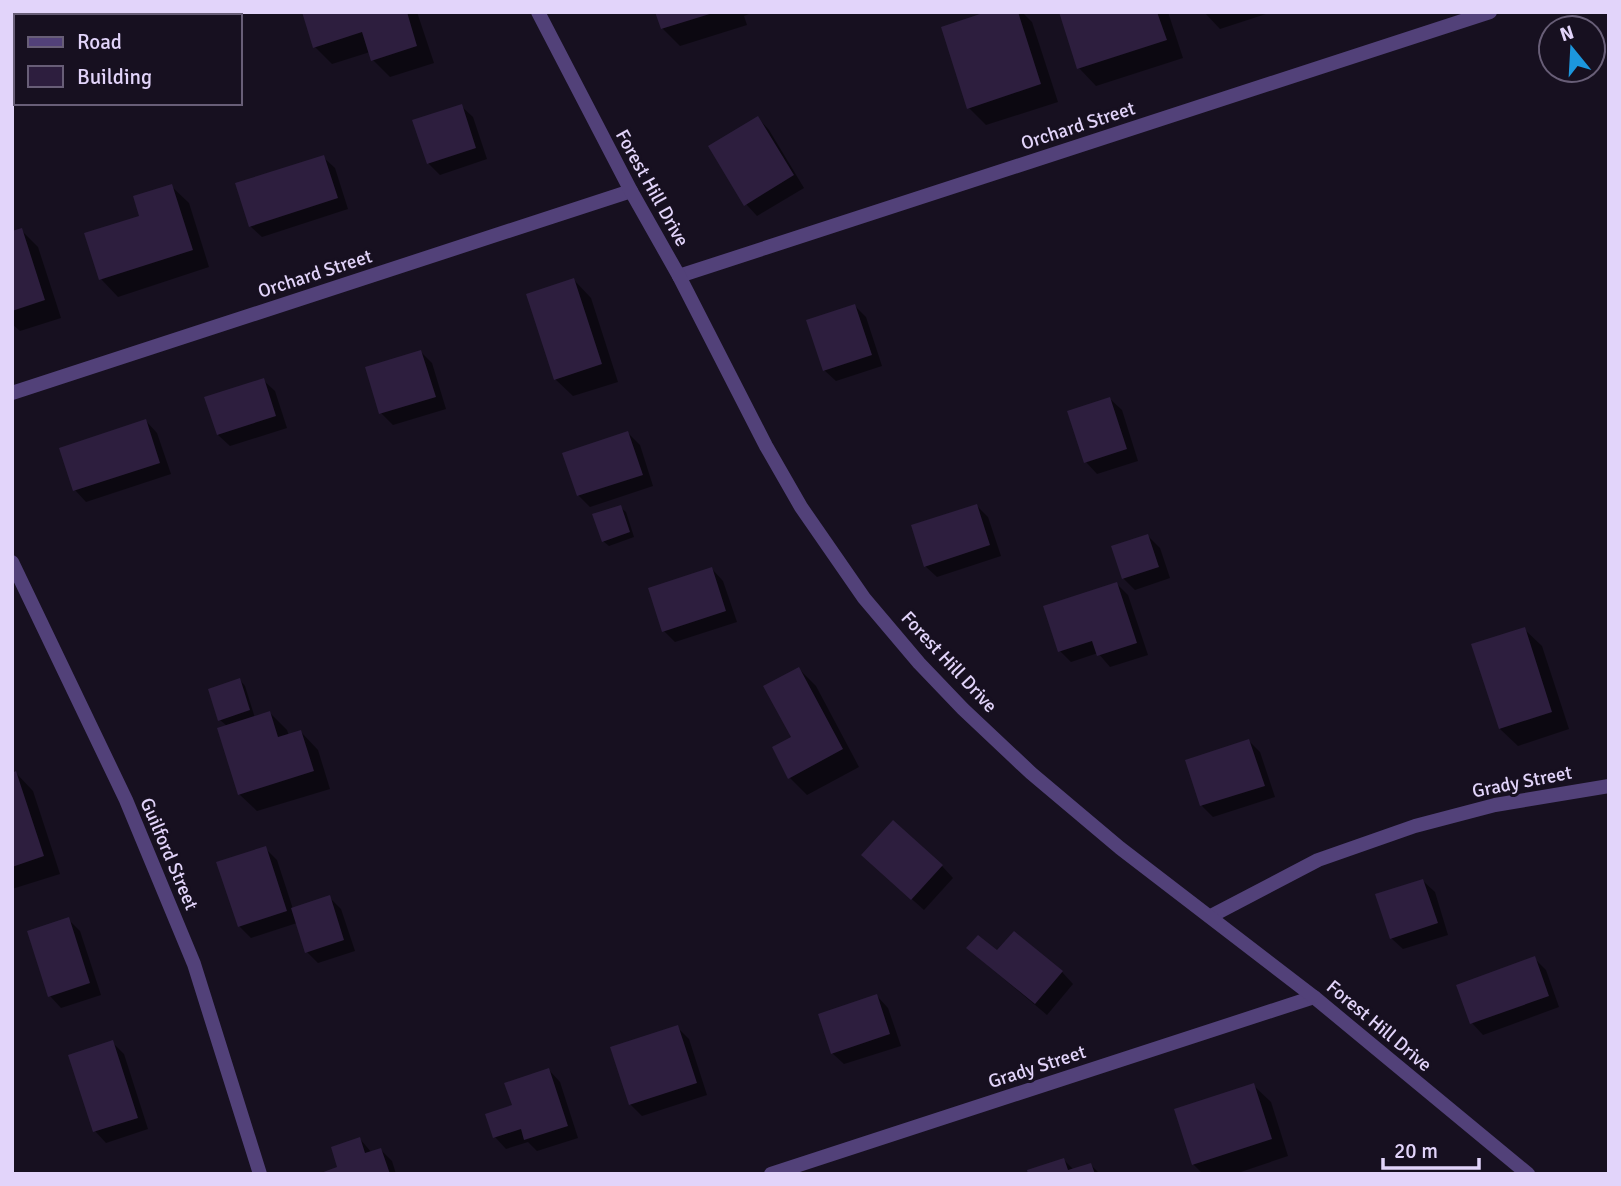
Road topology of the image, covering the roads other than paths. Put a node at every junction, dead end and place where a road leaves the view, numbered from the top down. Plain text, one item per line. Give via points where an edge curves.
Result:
1 (538, 12) edge
2 (1490, 12) edge
3 (631, 191) junction
4 (679, 276) junction
5 (12, 393) edge
6 (12, 562) edge
7 (1609, 786) edge
8 (1212, 916) junction
9 (1314, 997) junction
10 (260, 1174) edge
11 (771, 1174) edge
12 (1528, 1174) edge

1 - 3 street, Forest Hill Drive
2 - 4 street, Orchard Street
3 - 4 street, Forest Hill Drive
3 - 5 street, Orchard Street
4 - 8 street, Forest Hill Drive via 772,457 864,598 919,663 1031,773 1120,848
6 - 10 street, Guilford Street via 126,800 194,964
7 - 8 street, Grady Street via 1495,805 1415,826 1318,860
8 - 9 street, Forest Hill Drive
9 - 11 street, Grady Street
9 - 12 street, Forest Hill Drive

